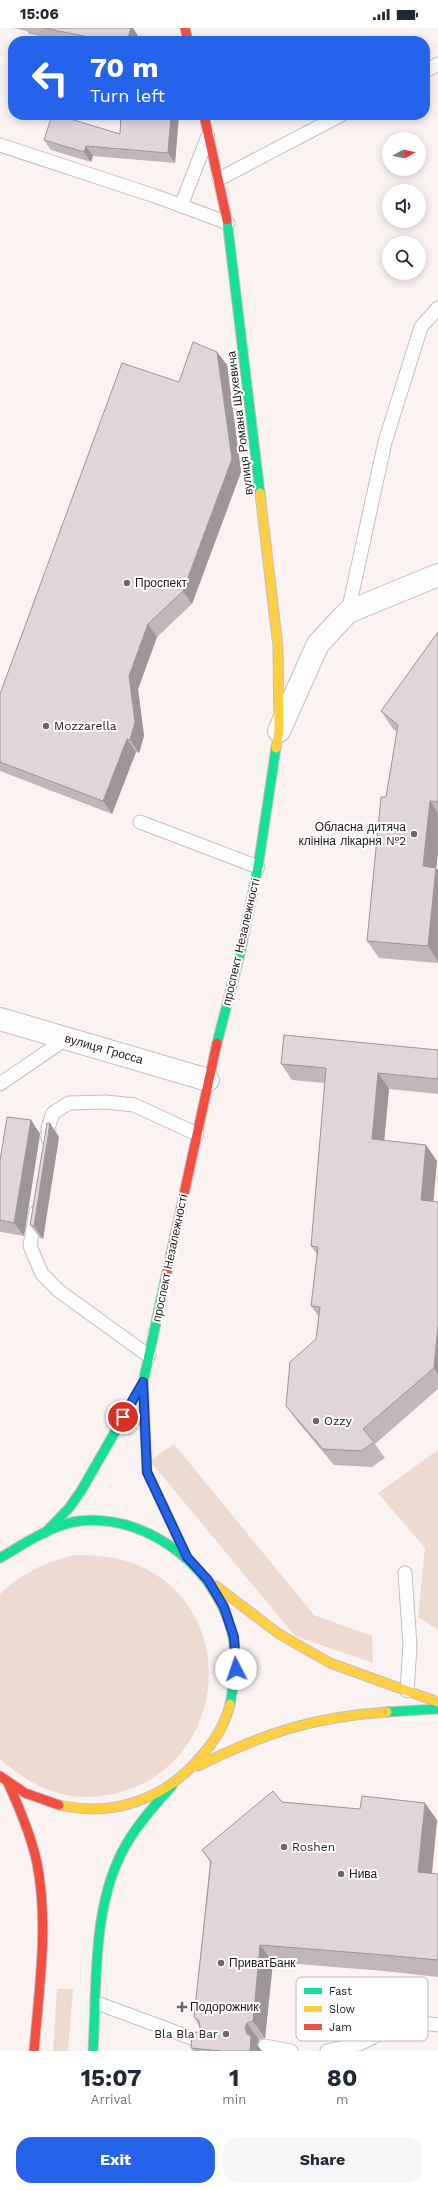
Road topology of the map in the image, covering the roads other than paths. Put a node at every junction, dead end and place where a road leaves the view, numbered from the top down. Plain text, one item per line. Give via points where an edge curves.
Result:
1 (205, 120) edge
2 (331, 120) edge
3 (208, 134) junction
4 (0, 145) edge
5 (219, 179) junction
6 (181, 206) junction
7 (228, 223) junction
8 (438, 308) edge
9 (438, 575) edge
10 (348, 612) junction
11 (279, 731) junction
12 (140, 822) dead end
13 (258, 867) junction
14 (0, 1019) edge
15 (67, 1038) junction
16 (208, 1080) junction
17 (0, 1084) edge
18 (197, 1134) junction
19 (46, 1152) edge
20 (39, 1197) edge
21 (149, 1356) junction
22 (143, 1382) junction
23 (45, 1533) junction
24 (187, 1557) junction
25 (0, 1558) edge
26 (405, 1573) dead end
27 (208, 1580) junction
28 (407, 1691) junction
29 (438, 1702) edge
30 (438, 1709) edge
31 (194, 1768) junction
32 (0, 1776) edge
33 (8, 1782) junction
34 (173, 1785) junction
35 (97, 2003) junction
36 (428, 2023) edge
37 (438, 2024) edge
38 (365, 2041) edge
39 (205, 2043) edge
40 (264, 2046) dead end
41 (34, 2051) edge
42 (93, 2051) edge
43 (291, 2051) edge
44 (327, 2051) edge

1 - 3 main road, вулиця Романа Шухевича
2 - 5 lane
3 - 5 main road, вулиця Романа Шухевича
3 - 6 lane
4 - 6 lane
5 - 7 main road, вулиця Романа Шухевича
6 - 7 lane
7 - 11 main road, вулиця Романа Шухевича via 278,647
8 - 10 lane via 421,327 385,442
9 - 10 street, проспект Незалежності
10 - 11 street, проспект Незалежності via 318,644
11 - 13 main road, проспект Незалежності
12 - 13 lane
13 - 16 main road, проспект Незалежності via 240,954
14 - 15 street, вулиця Гросса
15 - 16 street, вулиця Гросса
15 - 17 lane
16 - 18 main road, проспект Незалежності
18 - 19 lane via 134,1105 106,1102 69,1103 53,1113 48,1128
18 - 21 main road, проспект Незалежності
20 - 21 lane via 30,1246 42,1274 59,1291
21 - 22 main road, проспект Незалежності
22 - 23 main road via 81,1491
22 - 24 main road via 147,1472
23 - 24 main road via 72,1522 103,1521 133,1527 162,1539
23 - 25 main road
24 - 27 main road
26 - 28 lane via 410,1646
27 - 28 main road via 279,1634 330,1663
27 - 31 main road via 224,1607 234,1637 236,1669 232,1700 221,1730
28 - 29 main road
30 - 31 main road via 360,1714 308,1722 255,1738
31 - 34 main road
32 - 33 main road
33 - 34 main road via 44,1801 70,1808 97,1810 124,1806 149,1798
33 - 41 main road via 30,1834 42,1904
34 - 35 main road via 155,1804 116,1864 103,1916
35 - 39 lane
35 - 42 main road
36 - 37 lane
38 - 44 lane
40 - 43 lane

